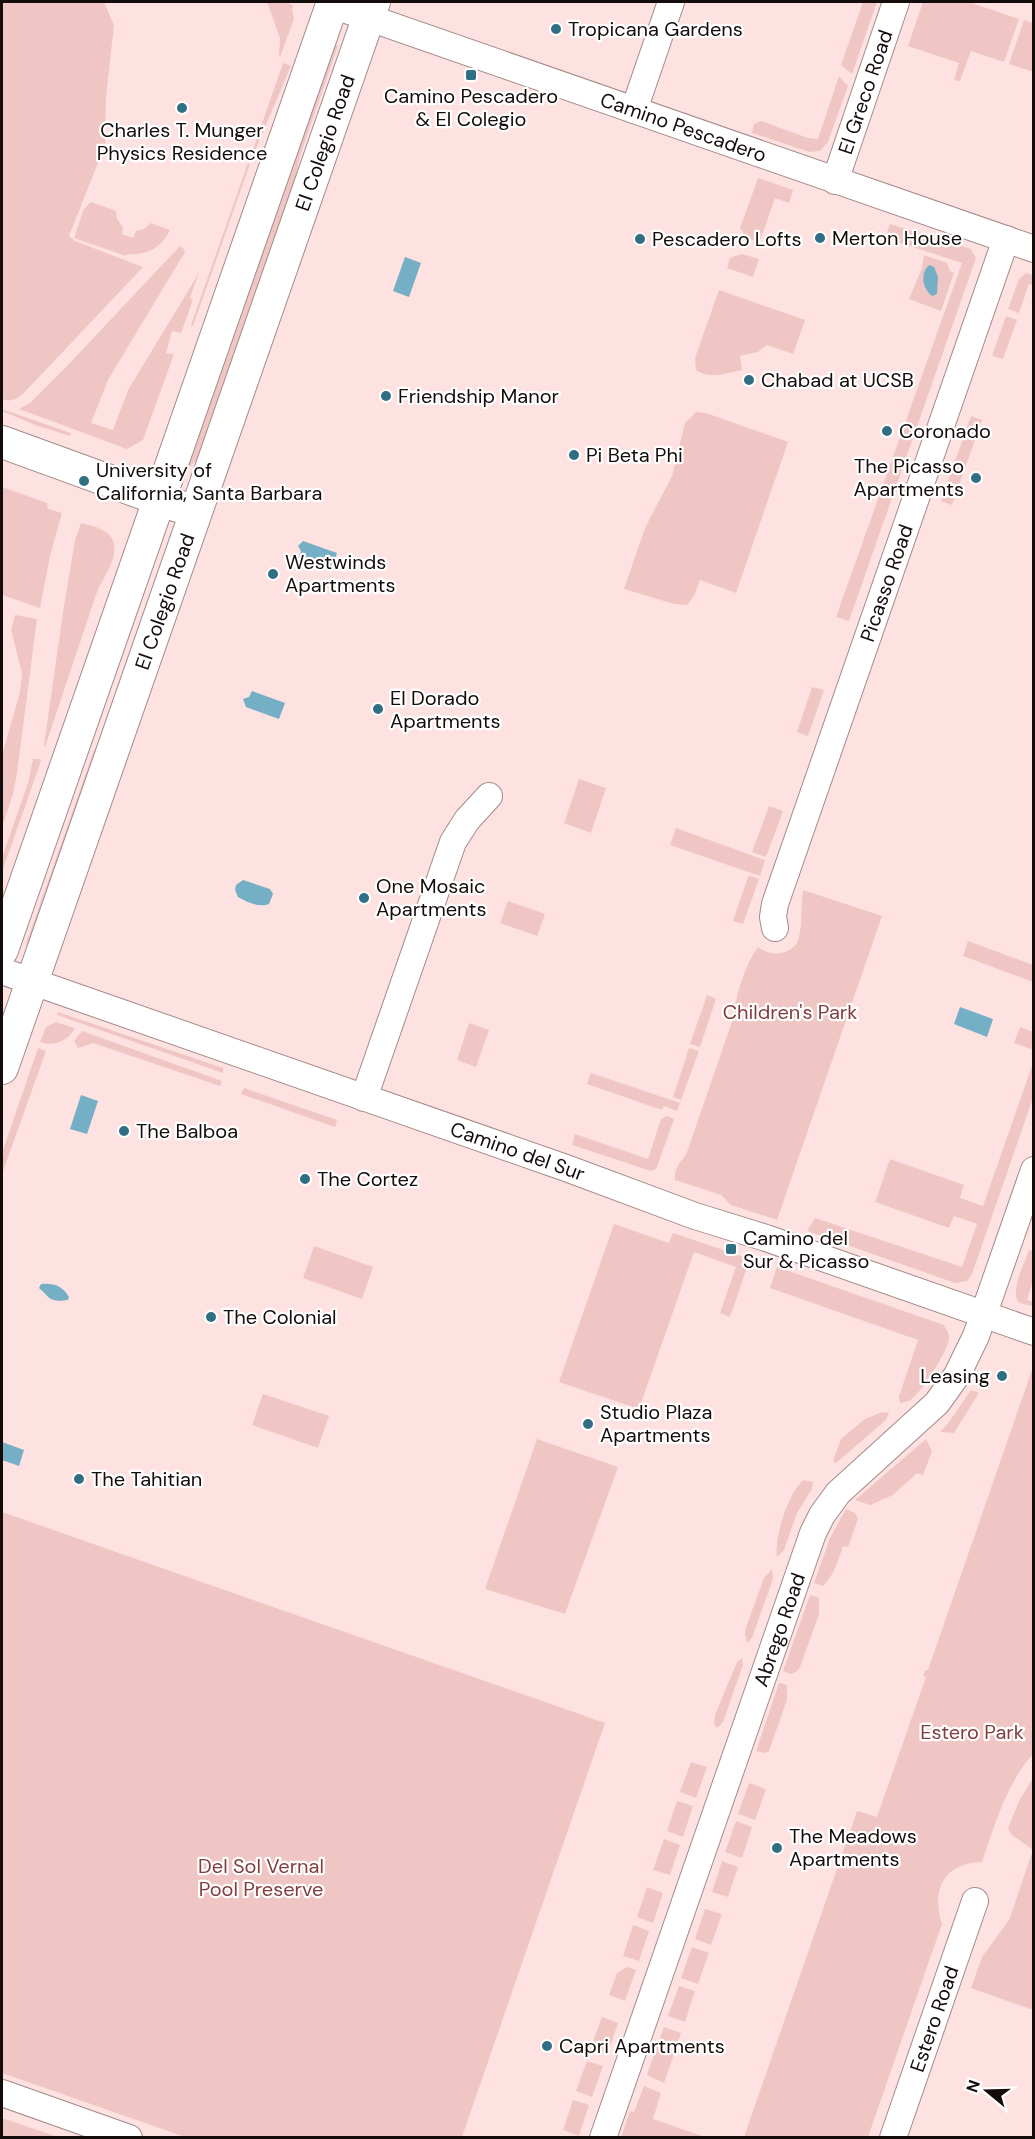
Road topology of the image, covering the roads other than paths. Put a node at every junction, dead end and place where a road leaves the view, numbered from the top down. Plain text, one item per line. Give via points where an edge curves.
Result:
1 (671, 2) edge
2 (896, 2) edge
3 (332, 3) edge
4 (371, 10) edge
5 (634, 110) junction
6 (835, 181) junction
7 (1006, 239) junction
8 (1034, 249) edge
9 (2, 442) edge
10 (159, 499) junction
11 (195, 513) junction
12 (489, 796) dead end
13 (775, 928) dead end
14 (2, 951) edge
15 (2, 971) edge
16 (32, 982) junction
17 (2, 1068) edge
18 (364, 1098) junction
19 (1034, 1170) edge
20 (983, 1314) junction
21 (1034, 1332) edge
22 (975, 1901) dead end
23 (2, 2093) edge
24 (129, 2138) edge
25 (603, 2138) edge
26 (893, 2138) edge

1 - 5 street
2 - 6 street, El Greco Road
3 - 4 street, Camino Pescadero
3 - 10 main road, El Colegio Road
4 - 5 street, Camino Pescadero
4 - 11 main road, El Colegio Road
5 - 6 street, Camino Pescadero
6 - 7 street, Camino Pescadero
7 - 8 street, Camino Pescadero
7 - 13 street, Picasso Road via 775,903
9 - 10 main road
10 - 11 main road
10 - 14 main road, El Colegio Road
11 - 16 main road, El Colegio Road
12 - 18 street via 453,842
15 - 16 street, Camino del Sur
16 - 17 main road, El Colegio Road
16 - 18 street, Camino del Sur
18 - 20 street, Camino del Sur
19 - 20 street, Abrego Road
20 - 21 street, Camino del Sur
20 - 25 street, Abrego Road via 957,1375 937,1402 838,1493 813,1533
22 - 26 street, Estero Road
23 - 24 street

